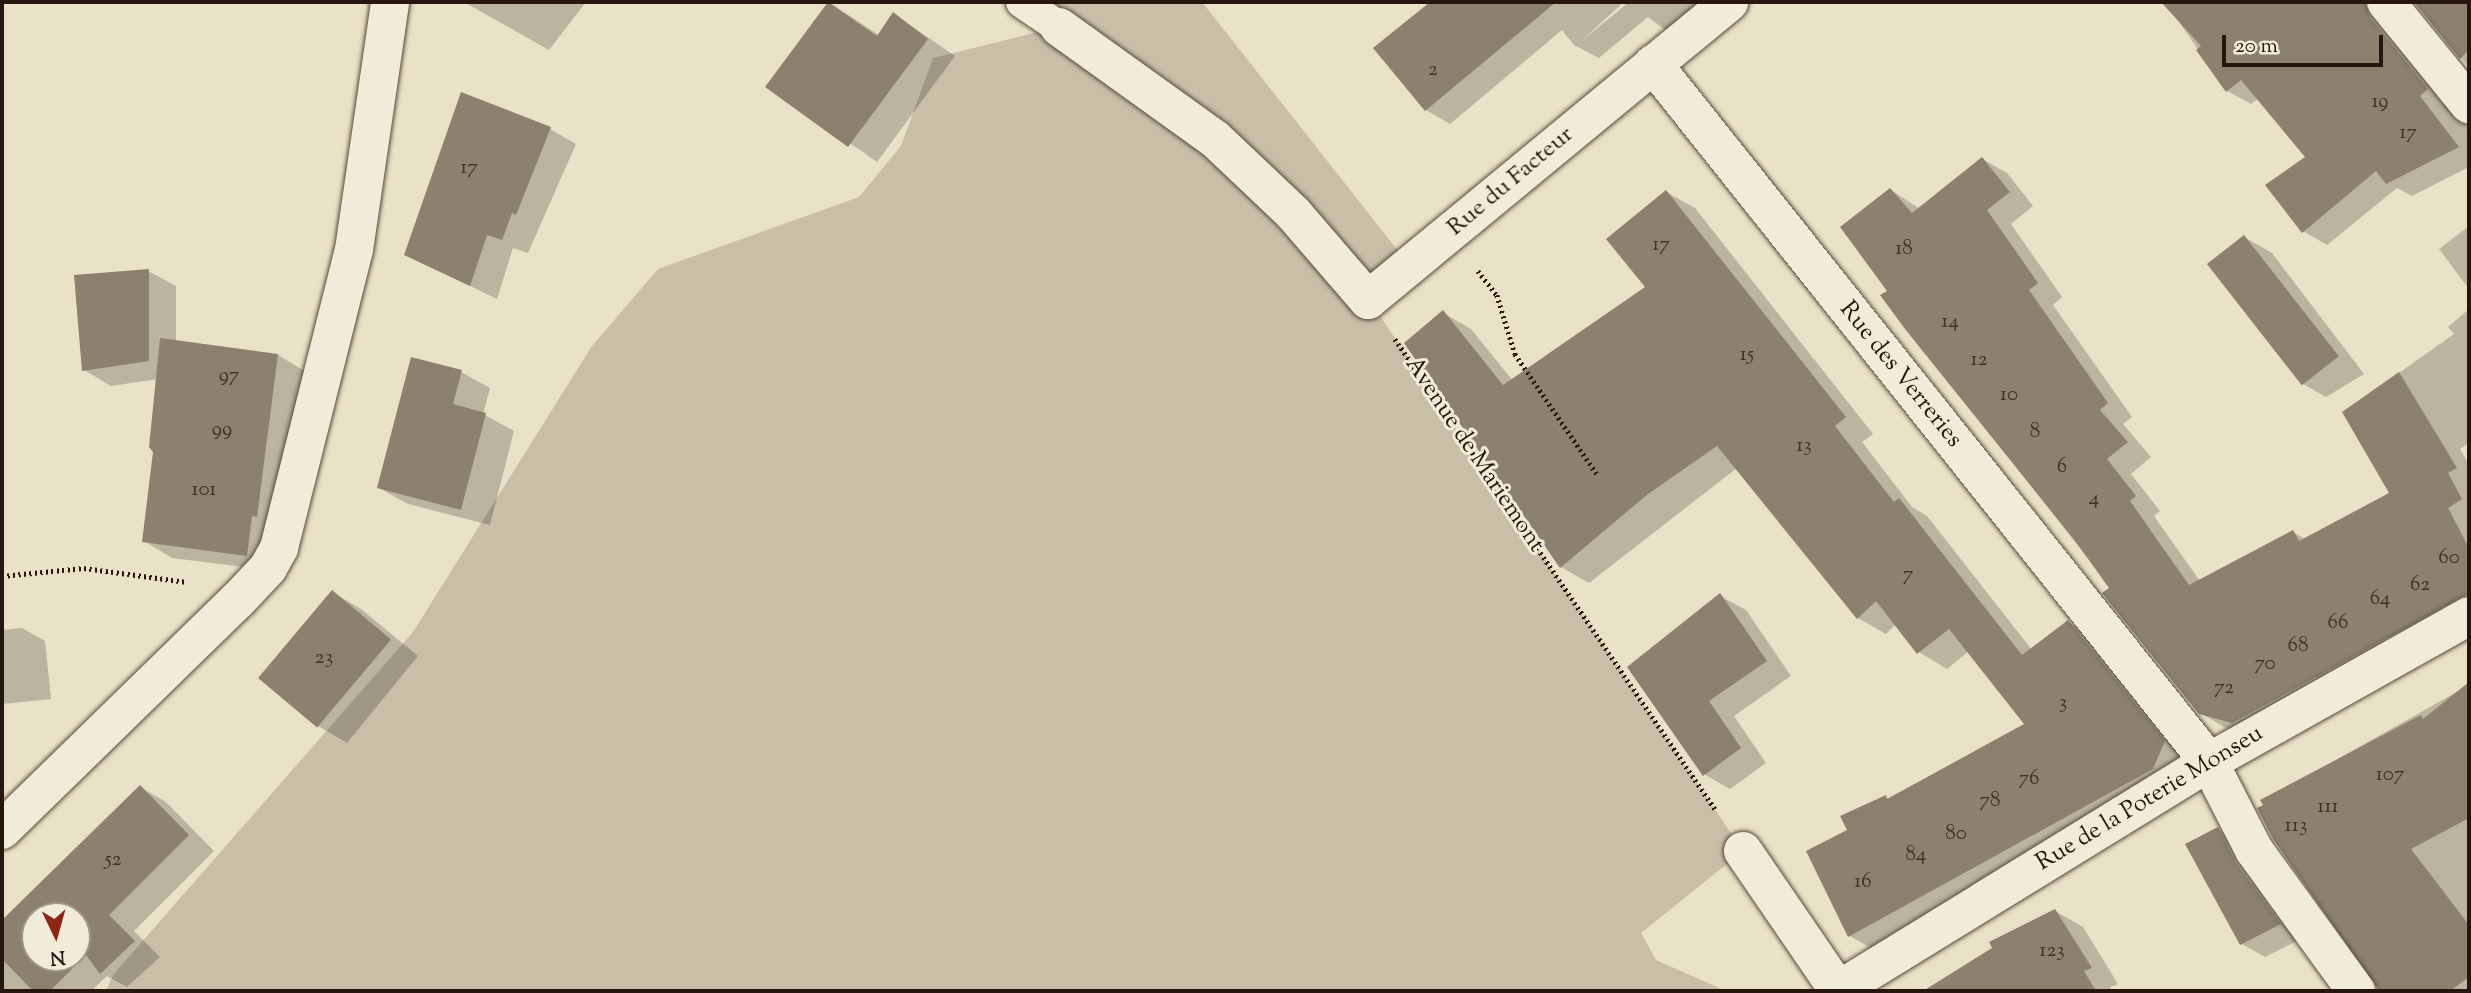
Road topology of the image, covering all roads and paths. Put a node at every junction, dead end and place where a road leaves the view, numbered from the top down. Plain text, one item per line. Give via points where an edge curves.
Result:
1 (390, 2) edge
2 (1022, 2) edge
3 (1729, 2) edge
4 (2386, 2) edge
5 (1059, 27) joint
6 (1653, 64) junction
7 (2469, 104) edge
8 (1448, 233) junction
9 (1368, 300) junction
10 (1597, 474) dead end
11 (2, 576) edge
12 (237, 601) junction
13 (2469, 616) edge
14 (2209, 762) junction
15 (12, 820) edge
16 (1743, 851) joint
17 (1837, 991) edge
18 (2356, 991) edge

1 - 12 street via 354,250 286,531 268,568
2 - 5 lane
3 - 6 street
4 - 7 street
5 - 9 street via 1215,139 1293,213
6 - 8 street, Rue du Facteur
6 - 14 street, Rue des Verreries
8 - 9 street, Rue du Facteur
8 - 10 path via 1497,295 1514,354
9 - 16 path, Avenue de Mariemont
11 - 12 path via 84,568 141,573
12 - 15 street
13 - 14 street, Rue de la Poterie Monseu
14 - 17 street, Rue de la Poterie Monseu
14 - 18 street via 2254,850
16 - 17 street

